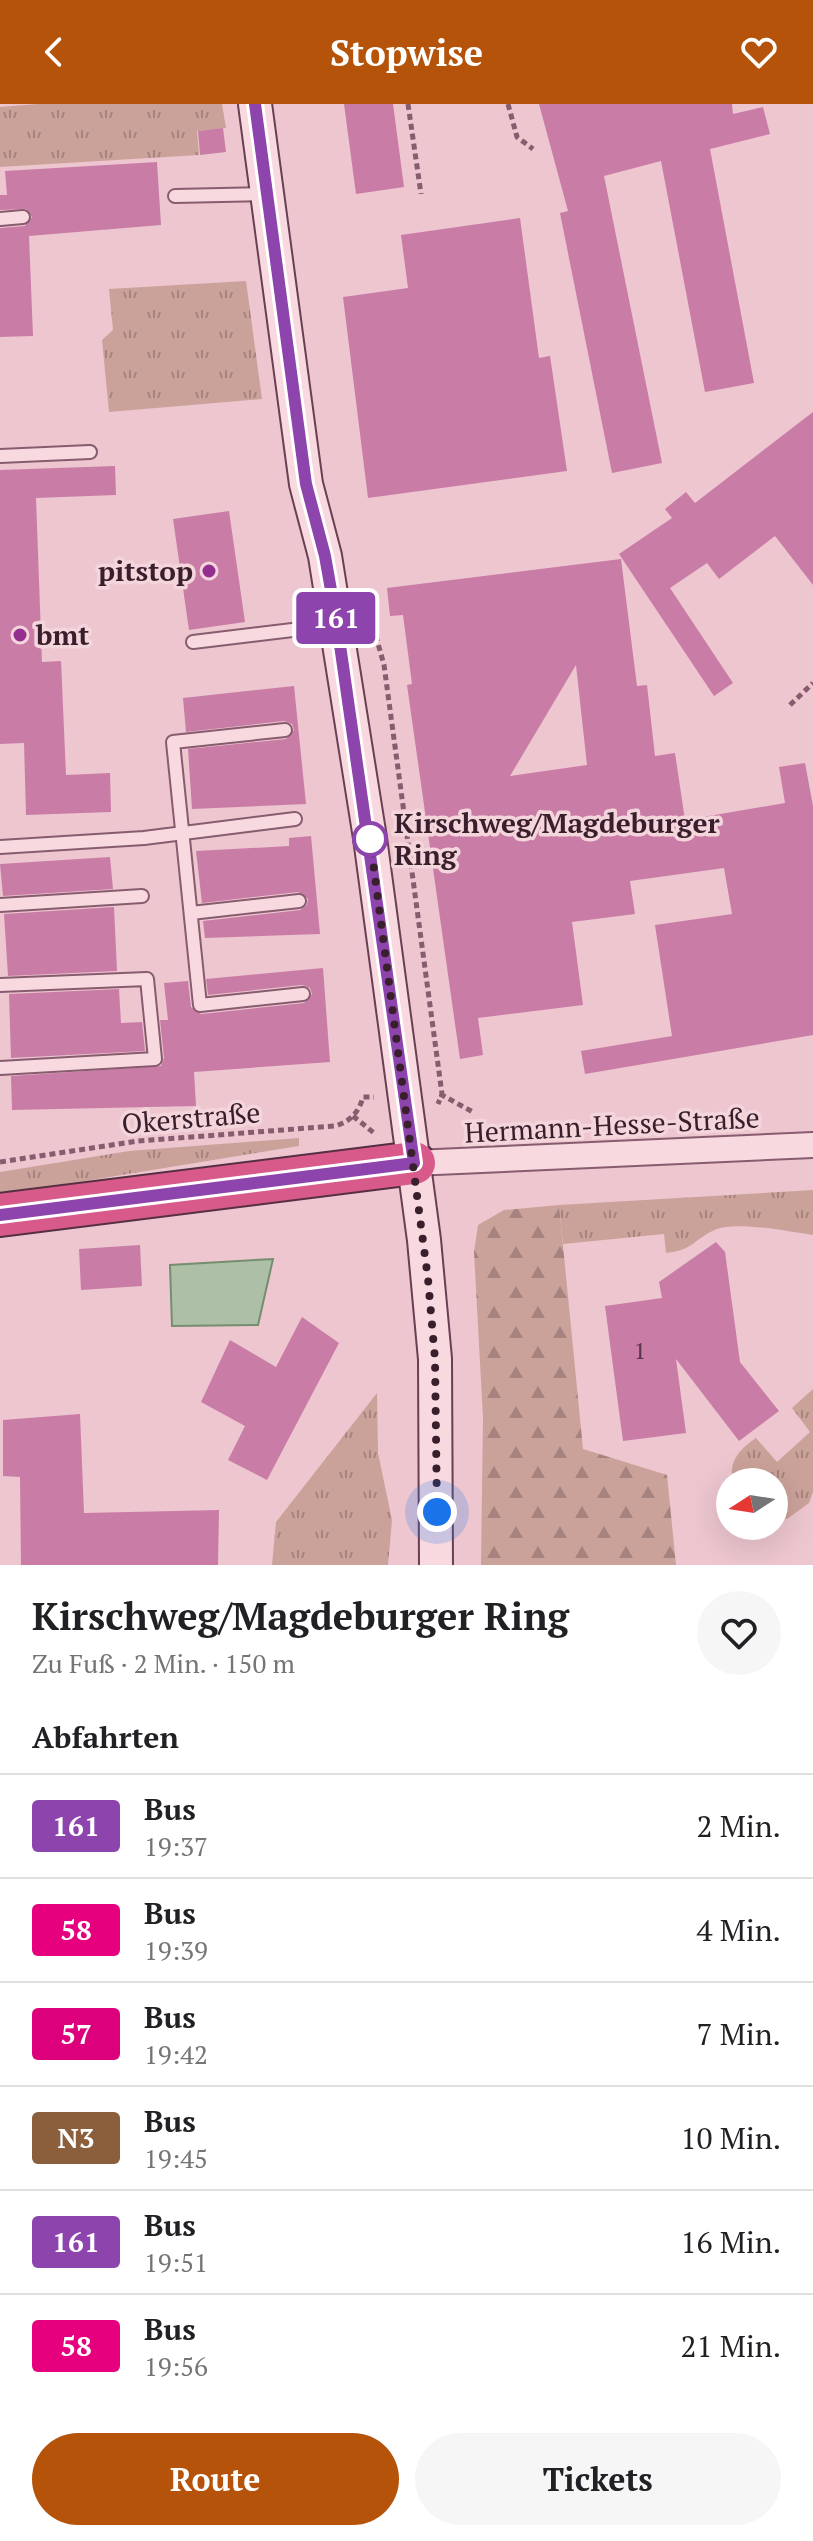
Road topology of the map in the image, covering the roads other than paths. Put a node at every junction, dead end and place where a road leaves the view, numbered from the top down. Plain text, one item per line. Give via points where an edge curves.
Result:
1 (255, 104) edge
2 (266, 194) junction
3 (175, 196) dead end
4 (23, 217) dead end
5 (0, 219) edge
6 (90, 452) dead end
7 (0, 456) edge
8 (337, 624) junction
9 (193, 642) dead end
10 (285, 730) dead end
11 (295, 819) dead end
12 (183, 831) junction
13 (0, 847) edge
14 (142, 896) dead end
15 (299, 901) dead end
16 (0, 905) edge
17 (191, 913) junction
18 (0, 985) edge
19 (303, 994) dead end
20 (0, 1068) edge
21 (813, 1145) edge
22 (414, 1163) junction
23 (0, 1215) edge
24 (436, 1565) edge

1 - 2 main road
2 - 3 lane
2 - 8 main road via 306,484
4 - 5 lane
6 - 7 lane
8 - 9 lane
8 - 22 main road
10 - 12 lane via 173,742
11 - 12 lane
12 - 13 lane
12 - 17 lane
14 - 16 lane
15 - 17 lane
17 - 19 lane via 200,1005
18 - 20 lane via 147,979 155,1059
21 - 22 street, Hermann-Hesse-Straße
22 - 23 highway
22 - 24 main road via 435,1359

